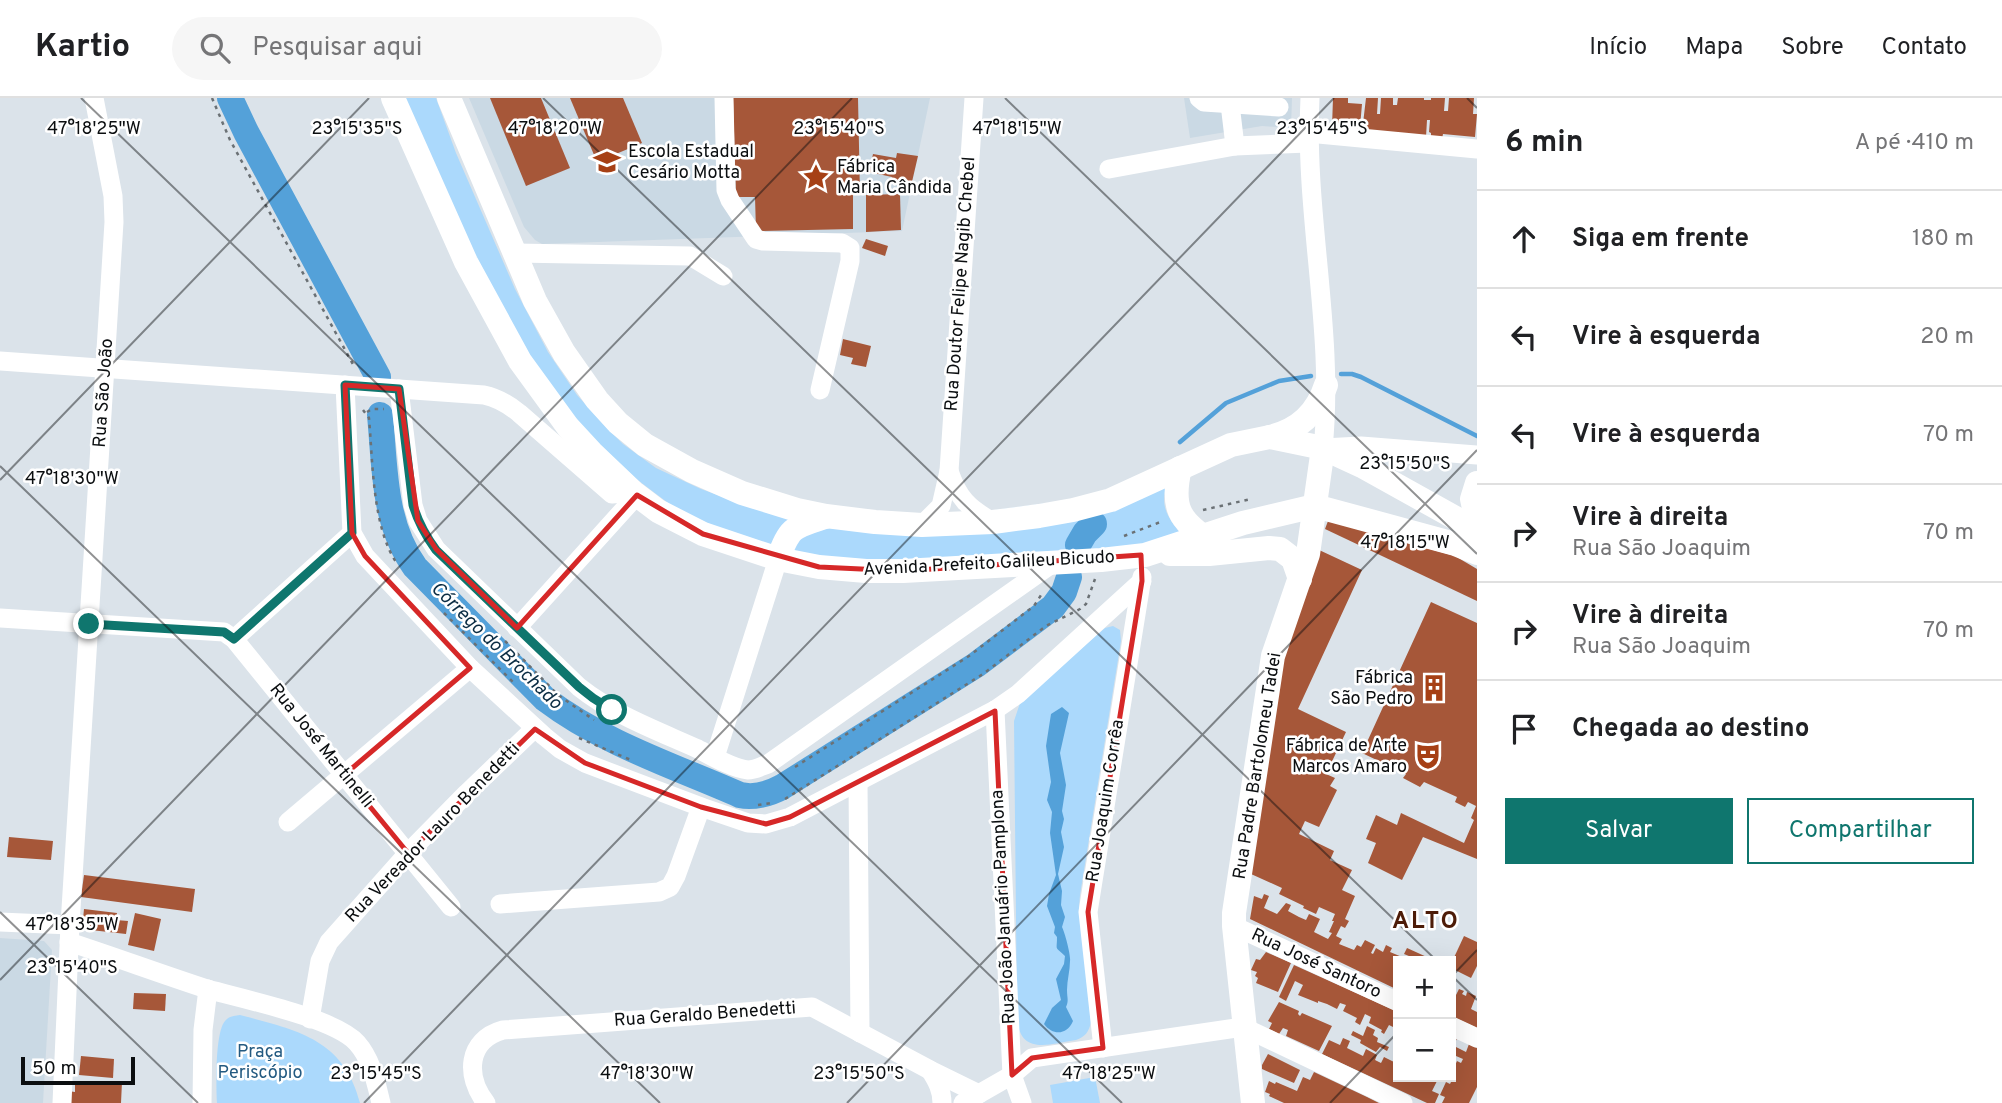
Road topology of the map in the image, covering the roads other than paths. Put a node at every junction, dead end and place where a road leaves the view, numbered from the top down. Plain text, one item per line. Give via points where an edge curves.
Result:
1 (94, 98) edge
2 (393, 98) edge
3 (724, 98) edge
4 (974, 98) edge
5 (1199, 98) edge
6 (1310, 98) edge
7 (452, 101) edge
8 (1230, 104) junction
9 (1279, 107) dead end
10 (1308, 138) junction
11 (1235, 146) junction
12 (1477, 149) edge
13 (1109, 169) dead end
14 (514, 253) junction
15 (723, 276) dead end
16 (0, 361) edge
17 (105, 368) junction
18 (351, 385) junction
19 (1326, 385) junction
20 (399, 389) junction
21 (820, 390) dead end
22 (1270, 437) junction
23 (1323, 448) junction
24 (1477, 455) edge
25 (1180, 468) junction
26 (948, 471) junction
27 (1477, 483) edge
28 (635, 493) junction
29 (1315, 506) junction
30 (826, 516) junction
31 (993, 522) junction
32 (1477, 522) edge
33 (922, 525) junction
34 (1477, 530) edge
35 (352, 533) junction
36 (1202, 536) junction
37 (1229, 552) junction
38 (1477, 553) edge
39 (1143, 555) junction
40 (778, 559) junction
41 (1050, 573) junction
42 (1300, 579) junction
43 (1142, 581) junction
44 (0, 618) edge
45 (89, 624) junction
46 (509, 633) junction
47 (234, 639) junction
48 (470, 668) junction
49 (995, 710) junction
50 (535, 728) junction
51 (715, 757) junction
52 (344, 775) junction
53 (858, 782) junction
54 (701, 807) junction
55 (288, 822) dead end
56 (408, 853) junction
57 (500, 904) dead end
58 (451, 907) dead end
59 (0, 922) edge
60 (1234, 926) junction
61 (70, 934) junction
62 (208, 989) junction
63 (1393, 1000) edge
64 (310, 1019) junction
65 (1243, 1027) junction
66 (1456, 1028) edge
67 (860, 1033) junction
68 (1477, 1038) edge
69 (1103, 1048) junction
70 (930, 1070) junction
71 (1012, 1075) junction
72 (971, 1099) edge
73 (62, 1103) edge
74 (202, 1103) edge
75 (381, 1103) edge
76 (486, 1103) edge
77 (942, 1103) edge
78 (1022, 1103) edge
79 (1253, 1103) edge
80 (1403, 1103) edge

1 - 17 street, Rua São João via 113,196
2 - 28 main road, Avenida Prefeito Galileu Bicudo via 466,262 520,361 568,427
3 - 21 street via 726,190 756,239 842,243 850,248
4 - 26 street, Rua Doutor Felipe Nagib Chebel
5 - 8 street
6 - 10 street, Rua Padre Bartolomeu Tadei
7 - 14 main road
8 - 9 street
8 - 11 street
10 - 11 street
10 - 12 street
10 - 19 street, Rua Padre Bartolomeu Tadei
11 - 13 street
14 - 15 street via 690,257
14 - 30 main road via 546,324 618,423 645,445 692,471 763,500
16 - 17 street
17 - 18 street
17 - 45 street, Rua São João
18 - 20 street
18 - 35 street
19 - 22 main road via 1306,419
19 - 23 street, Rua Padre Bartolomeu Tadei
20 - 28 street via 495,397 612,494
20 - 46 street via 418,521 436,550
22 - 23 main road
22 - 25 main road via 1231,445
23 - 24 street via 1361,446
23 - 29 main road, Rua Padre Bartolomeu Tadei
23 - 34 main road
25 - 31 main road via 1098,503
25 - 36 main road via 1176,505
26 - 31 street via 961,498
26 - 33 street, Rua Doutor Felipe Nagib Chebel via 941,506
27 - 32 main road via 1472,499
28 - 40 main road, Avenida Prefeito Galileu Bicudo via 692,529
28 - 46 street
29 - 36 main road, Avenida Prefeito Galileu Bicudo
29 - 38 main road, Avenida Prefeito Galileu Bicudo
29 - 42 main road, Rua Padre Bartolomeu Tadei
30 - 33 main road
30 - 40 main road via 793,529
31 - 33 main road
35 - 47 street
35 - 48 street via 365,556
36 - 37 main road
36 - 39 main road, Avenida Prefeito Galileu Bicudo
37 - 39 main road
37 - 42 main road via 1280,549 1293,559
39 - 41 main road, Avenida Prefeito Galileu Bicudo
39 - 43 street, Rua Joaquim Corrêa
40 - 41 main road, Avenida Prefeito Galileu Bicudo via 866,571
40 - 51 street
41 - 51 street via 768,764 746,770
42 - 60 main road, Rua Padre Bartolomeu Tadei via 1273,656
43 - 49 street
43 - 69 street, Rua Joaquim Corrêa via 1088,912
44 - 45 street
45 - 47 street via 224,632
45 - 61 street, Rua São João
46 - 51 street via 612,710
47 - 52 street, Rua José Martinelli
48 - 50 street
48 - 52 street
49 - 53 street
49 - 71 street, Rua João Januário Pamplona
50 - 54 street via 585,763
50 - 56 street, Rua Vereador Lauro Benedetti
52 - 55 street
52 - 56 street, Rua José Martinelli
53 - 54 street via 790,817 766,824 748,823
53 - 67 street
54 - 57 street via 670,887 659,892
56 - 58 street, Rua José Martinelli
56 - 64 street, Rua Vereador Lauro Benedetti via 329,942 320,961
59 - 61 street
60 - 63 street, Rua José Santoro
60 - 65 main road, Rua Padre Bartolomeu Tadei
61 - 62 street
61 - 73 street, Rua São João
62 - 64 street
62 - 74 street
64 - 75 street via 338,1029 357,1044 374,1073
65 - 69 street
65 - 79 main road, Rua Padre Bartolomeu Tadei
65 - 80 street
66 - 68 street
67 - 70 street, Rua Geraldo Benedetti
67 - 76 street, Rua Geraldo Benedetti via 812,1007 503,1030 490,1033 473,1058 472,1078
69 - 71 street via 1032,1058
70 - 72 street, Rua Geraldo Benedetti
70 - 77 street
71 - 72 street
71 - 78 street, Rua João Januário Pamplona

